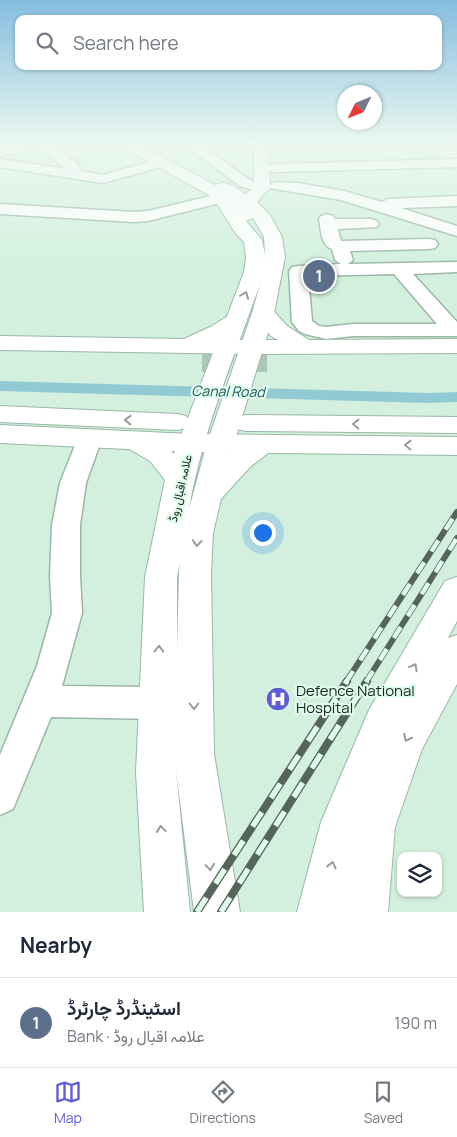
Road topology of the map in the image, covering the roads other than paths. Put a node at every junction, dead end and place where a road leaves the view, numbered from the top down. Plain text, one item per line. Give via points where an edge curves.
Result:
1 (206, 186) edge
2 (215, 186) edge
3 (247, 186) edge
4 (267, 186) edge
5 (272, 186) edge
6 (418, 186) edge
7 (382, 189) dead end
8 (332, 194) junction
9 (224, 199) junction
10 (457, 201) edge
11 (247, 202) junction
12 (426, 202) junction
13 (370, 204) junction
14 (390, 204) junction
15 (269, 207) junction
16 (5, 214) edge
17 (331, 218) junction
18 (371, 224) dead end
19 (457, 231) edge
20 (429, 244) dead end
21 (340, 246) junction
22 (457, 267) edge
23 (398, 268) junction
24 (347, 270) junction
25 (271, 280) junction
26 (300, 282) junction
27 (263, 314) junction
28 (236, 321) junction
29 (338, 333) joint
30 (456, 336) edge
31 (0, 343) edge
32 (180, 346) junction
33 (228, 346) junction
34 (305, 347) junction
35 (261, 353) junction
36 (0, 356) edge
37 (457, 359) edge
38 (209, 366) junction
39 (0, 414) edge
40 (457, 425) edge
41 (218, 428) junction
42 (0, 434) edge
43 (90, 438) junction
44 (136, 440) junction
45 (457, 446) edge
46 (193, 488) junction
47 (457, 590) edge
48 (457, 650) edge
49 (40, 701) junction
50 (158, 703) junction
51 (0, 796) edge
52 (167, 912) edge
53 (217, 912) edge
54 (320, 912) edge
55 (366, 912) edge

1 - 9 main road
2 - 11 main road
3 - 15 street
4 - 15 main road
5 - 15 main road
6 - 12 street
7 - 14 street
8 - 13 street
8 - 15 street via 296,186
8 - 17 street via 325,208
9 - 11 main road
9 - 15 main road via 246,236
9 - 16 street via 134,217
10 - 12 street
11 - 15 main road via 262,201
11 - 15 main road via 242,208 257,235
12 - 14 street
13 - 14 street
13 - 19 street
15 - 25 main road via 275,257
28 -> 15 main road, علامہ اقبال روڈ via 254,272
17 - 18 street
17 - 21 street via 333,244
20 - 21 street
21 - 24 street
22 - 23 street
23 - 24 street
23 - 30 street
24 - 26 street via 298,271
25 - 26 street
25 - 27 main road
26 - 29 street via 302,322 306,327 322,332
27 - 34 main road via 279,331
27 - 35 main road
28 - 32 main road via 212,335
28 - 33 main road, علامہ اقبال روڈ
29 - 30 main road via 356,338
30 - 34 main road
31 - 32 main road
32 - 33 main road
33 - 35 main road
33 - 38 main road, علامہ اقبال روڈ
34 - 35 main road
35 - 37 main road
35 - 41 main road via 244,373
36 - 38 main road
38 - 41 main road, علامہ اقبال روڈ
41 -> 39 main road
40 -> 41 main road
41 - 44 main road
45 -> 41 main road
41 - 46 main road, علامہ اقبال روڈ
41 - 46 main road via 240,460
42 - 43 main road
43 - 44 main road
43 - 49 street via 73,483 66,525 67,613
44 - 46 main road via 160,455
50 -> 46 main road, علامہ اقبال روڈ via 161,577
46 -> 53 main road, علامہ اقبال روڈ via 198,533 194,754
54 -> 47 main road via 342,822 384,723
48 -> 55 main road via 405,742 374,827
49 - 50 street
49 - 51 street
52 -> 50 main road, علامہ اقبال روڈ via 156,772

